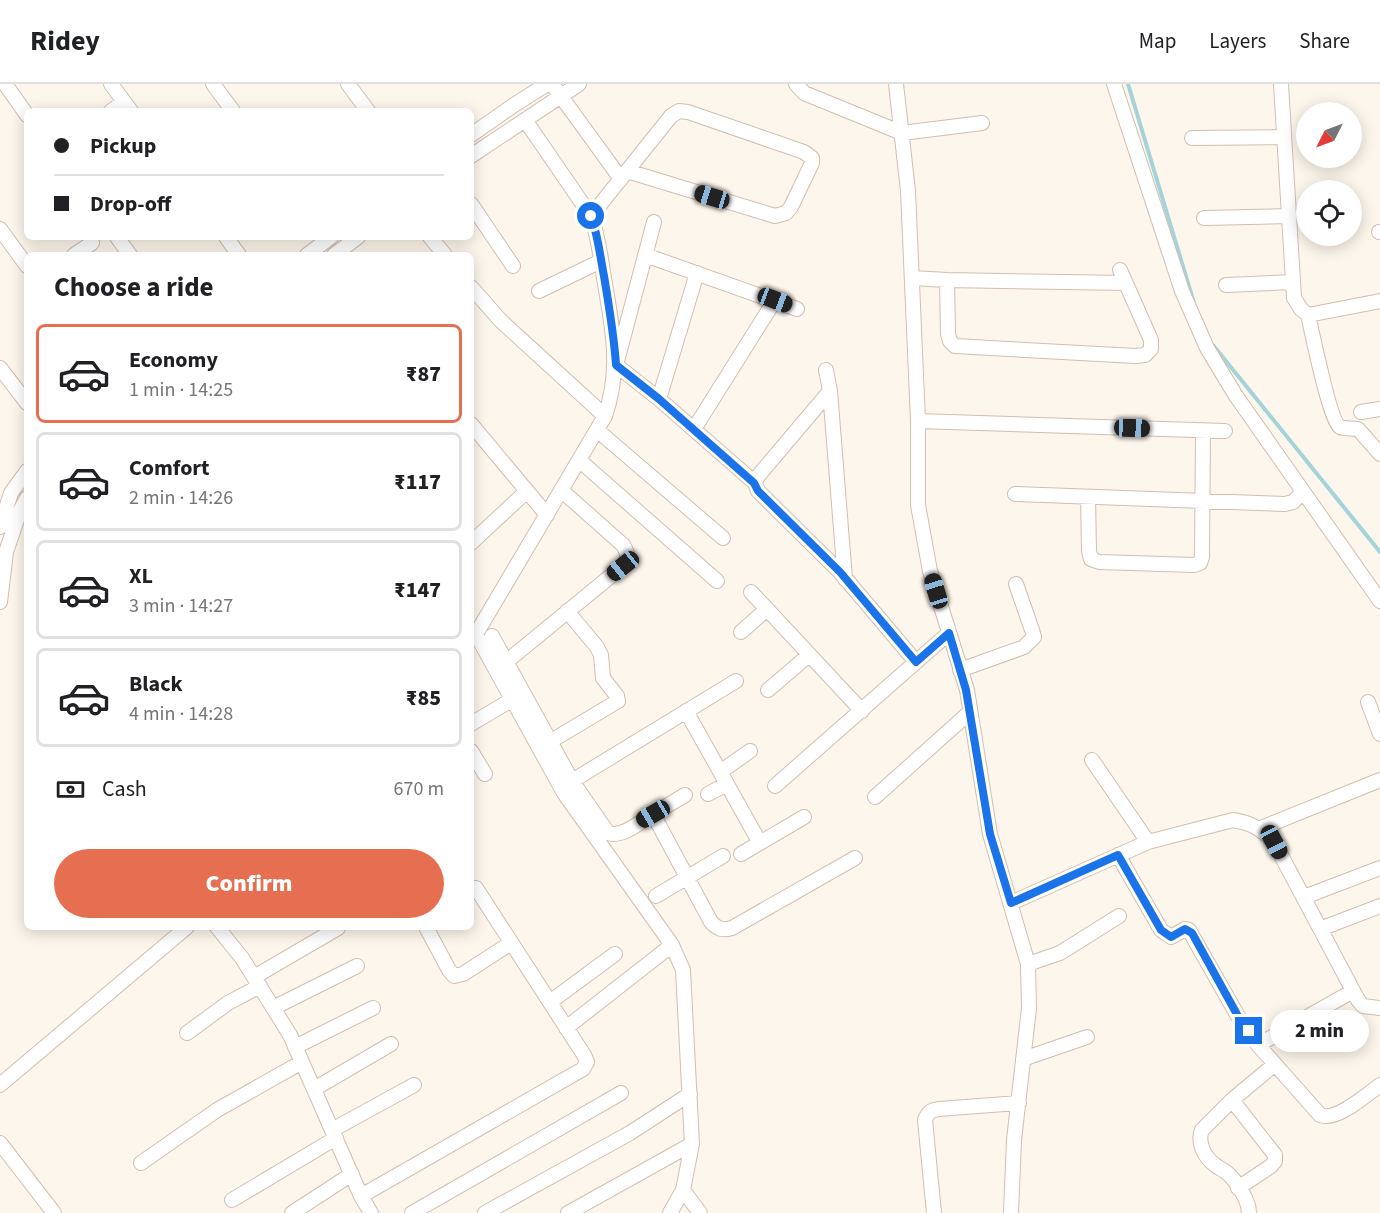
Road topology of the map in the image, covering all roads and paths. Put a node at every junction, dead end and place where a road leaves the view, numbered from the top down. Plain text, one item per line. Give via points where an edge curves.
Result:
1 (5, 84) edge
2 (213, 84) edge
3 (348, 84) edge
4 (547, 84) edge
5 (552, 84) edge
6 (579, 84) edge
7 (796, 84) edge
8 (896, 84) edge
9 (1114, 84) edge
10 (1281, 84) edge
11 (116, 86) edge
12 (561, 96) junction
13 (128, 106) edge
14 (231, 108) edge
15 (366, 108) edge
16 (24, 111) edge
17 (525, 120) junction
18 (982, 123) dead end
19 (474, 133) edge
20 (902, 133) junction
21 (1284, 137) junction
22 (1192, 138) dead end
23 (474, 154) edge
24 (624, 175) junction
25 (474, 208) edge
26 (591, 216) junction
27 (1289, 216) junction
28 (1204, 218) dead end
29 (654, 222) dead end
30 (0, 229) edge
31 (325, 240) edge
32 (354, 240) edge
33 (432, 240) edge
34 (92, 243) dead end
35 (78, 252) edge
36 (311, 252) edge
37 (338, 252) edge
38 (442, 252) edge
39 (645, 255) junction
40 (601, 261) junction
41 (24, 262) edge
42 (513, 266) dead end
43 (697, 273) junction
44 (912, 278) junction
45 (947, 280) junction
46 (1292, 282) junction
47 (1226, 285) dead end
48 (474, 290) edge
49 (539, 291) dead end
50 (775, 300) junction
51 (1380, 301) edge
52 (797, 309) dead end
53 (1308, 315) junction
54 (616, 365) junction
55 (0, 368) edge
56 (826, 370) dead end
57 (830, 392) junction
58 (24, 399) edge
59 (659, 399) junction
60 (1380, 409) edge
61 (1361, 412) dead end
62 (605, 416) junction
63 (918, 421) junction
64 (694, 429) junction
65 (597, 430) junction
66 (1203, 430) junction
67 (1225, 431) dead end
68 (474, 433) edge
69 (1379, 451) edge
70 (579, 460) junction
71 (24, 475) edge
72 (754, 483) junction
73 (527, 490) junction
74 (561, 490) junction
75 (1304, 492) junction
76 (1016, 494) dead end
77 (1089, 497) junction
78 (1202, 502) junction
79 (24, 504) edge
80 (547, 514) junction
81 (0, 527) edge
82 (723, 538) dead end
83 (474, 540) edge
84 (2, 570) edge
85 (845, 579) junction
86 (717, 581) dead end
87 (1016, 584) dead end
88 (750, 592) dead end
89 (1380, 601) edge
90 (0, 602) edge
91 (767, 609) junction
92 (567, 611) junction
93 (474, 626) edge
94 (474, 630) edge
95 (741, 632) dead end
96 (949, 633) junction
97 (492, 636) dead end
98 (809, 655) junction
99 (506, 662) junction
100 (916, 662) junction
101 (960, 670) junction
102 (736, 681) dead end
103 (768, 690) dead end
104 (518, 697) junction
105 (1368, 702) dead end
106 (686, 711) junction
107 (861, 711) junction
108 (970, 712) junction
109 (474, 722) edge
110 (1380, 734) edge
111 (551, 741) junction
112 (750, 751) dead end
113 (474, 756) edge
114 (1092, 760) dead end
115 (485, 774) dead end
116 (724, 778) junction
117 (1380, 780) edge
118 (572, 781) junction
119 (775, 786) dead end
120 (708, 794) dead end
121 (686, 795) dead end
122 (875, 797) dead end
123 (653, 814) junction
124 (804, 817) dead end
125 (1261, 828) junction
126 (1148, 842) junction
127 (760, 843) junction
128 (741, 854) dead end
129 (1118, 855) junction
130 (723, 856) dead end
131 (855, 858) dead end
132 (1380, 868) edge
133 (687, 878) junction
134 (476, 888) dead end
135 (656, 896) dead end
136 (1304, 897) junction
137 (1011, 903) junction
138 (1380, 906) edge
139 (1119, 916) dead end
140 (1320, 929) junction
141 (183, 930) edge
142 (219, 930) edge
143 (335, 930) edge
144 (428, 930) edge
145 (511, 943) junction
146 (672, 945) junction
147 (615, 954) dead end
148 (1028, 964) junction
149 (357, 966) dead end
150 (257, 981) junction
151 (1353, 991) junction
152 (550, 1002) junction
153 (273, 1008) junction
154 (373, 1008) dead end
155 (1380, 1008) edge
156 (566, 1028) junction
157 (187, 1033) dead end
158 (1087, 1037) dead end
159 (391, 1044) dead end
160 (1258, 1045) junction
161 (295, 1047) junction
162 (1023, 1059) junction
163 (302, 1062) junction
164 (1275, 1064) junction
165 (0, 1085) edge
166 (414, 1085) dead end
167 (1380, 1085) edge
168 (314, 1089) junction
169 (621, 1093) dead end
170 (690, 1094) junction
171 (1232, 1100) junction
172 (1019, 1103) junction
173 (334, 1134) junction
174 (0, 1143) edge
175 (692, 1144) junction
176 (141, 1163) dead end
177 (352, 1174) junction
178 (1238, 1188) junction
179 (683, 1190) junction
180 (361, 1196) junction
181 (232, 1200) dead end
182 (370, 1212) edge
183 (54, 1213) edge
184 (292, 1213) edge
185 (412, 1213) edge
186 (485, 1213) edge
187 (568, 1213) edge
188 (670, 1213) edge
189 (700, 1213) edge
190 (934, 1213) edge
191 (1011, 1213) edge
192 (1249, 1213) edge

1 - 16 street
2 - 14 street
3 - 15 street
4 - 19 street
5 - 12 street
6 - 12 street
7 - 20 street via 804,93
8 - 20 street
9 - 75 street via 1182,291 1207,348
10 - 21 street
11 - 13 street
12 - 17 street
12 - 24 street
17 - 23 street
17 - 26 street
18 - 20 street
20 - 44 street
21 - 22 street
21 - 27 street
24 - 24 street via 775,216 791,207 812,158 680,111
24 - 26 street
25 - 42 street
26 - 40 street
27 - 28 street
27 - 46 street
29 - 39 street
30 - 41 street
31 - 36 street
32 - 37 street
33 - 38 street
34 - 35 street
39 - 43 street
39 - 54 street
40 - 49 street
40 - 54 street
43 - 50 street
43 - 59 street
44 - 45 street
44 - 63 street
45 - 45 street via 948,334 956,346 1135,356 1145,355 1151,349 1151,340 1123,277
46 - 47 street
46 - 53 street via 1294,298
48 - 62 street via 501,321
50 - 52 street
50 - 64 street
51 - 53 street
53 - 69 street via 1338,425 1358,429
54 - 59 street
54 - 62 street
55 - 58 street
56 - 57 street
57 - 72 street
57 - 85 street
59 - 64 street
60 - 61 street
62 - 65 street
63 - 66 street
63 - 96 street via 918,505 930,571
64 - 72 street
65 - 70 street
65 - 82 street
66 - 67 street
66 - 78 street
68 - 73 street
70 - 74 street
70 - 86 street
71 - 81 street via 11,493
72 - 85 street
73 - 80 street
73 - 83 street
74 - 80 street
74 - 92 street via 628,553 623,566
75 - 78 street via 1285,504
75 - 89 street
76 - 77 street
77 - 78 street
77 - 78 street via 1089,551 1091,559 1099,562 1194,566 1200,563
79 - 84 street
80 - 93 street
84 - 90 street
85 - 100 street
87 - 101 street via 1034,637 1024,647
88 - 91 street
91 - 95 street
91 - 98 street
92 - 99 street
92 - 111 street via 597,647 603,678 618,701
94 - 104 street
96 - 100 street
96 - 101 street
97 - 99 street
98 - 103 street
98 - 107 street
99 - 104 street
100 - 107 street
101 - 108 street
102 - 106 street
104 - 109 street
104 - 111 street
104 - 146 street via 564,793
105 - 110 street
106 - 116 street
106 - 118 street
107 - 119 street
108 - 122 street
108 - 137 street via 990,834
111 - 118 street
112 - 116 street
113 - 115 street
114 - 126 street
116 - 120 street
116 - 127 street
117 - 125 street
118 - 123 street via 608,833 621,833
121 - 123 street
123 - 133 street
124 - 127 street
125 - 126 street via 1233,820
125 - 136 street via 1274,842
126 - 129 street
127 - 128 street
129 - 137 street
129 - 160 street via 1161,930 1171,937 1185,929 1192,933
130 - 133 street
131 - 133 street via 725,930 711,922
132 - 136 street
133 - 135 street
134 - 145 street
136 - 140 street
137 - 148 street
138 - 140 street
139 - 148 street via 1060,953
140 - 151 street
141 - 165 street
142 - 150 street
143 - 150 street
144 - 145 street via 454,976
145 - 152 street
146 - 156 street
146 - 170 street via 684,978
147 - 152 street
148 - 162 street via 1029,1008
149 - 153 street
150 - 153 street
150 - 157 street
151 - 155 street via 1363,1006
151 - 160 street
152 - 156 street
153 - 161 street
154 - 161 street
156 - 180 street via 584,1054 587,1062 583,1069
158 - 162 street
159 - 168 street
160 - 164 street
161 - 163 street
162 - 172 street
163 - 168 street
163 - 176 street via 217,1110
164 - 167 street via 1326,1117 1335,1116
164 - 171 street
166 - 173 street
168 - 173 street
169 - 185 street
170 - 175 street
170 - 186 street via 630,1133
171 - 178 street via 1199,1135 1207,1158 1226,1172
171 - 178 street via 1275,1155 1271,1166
172 - 190 street via 939,1109 927,1114
172 - 191 street
173 - 177 street
173 - 181 street
174 - 183 street
175 - 179 street
175 - 187 street
177 - 180 street
177 - 184 street
178 - 192 street
179 - 188 street
179 - 189 street
180 - 182 street

